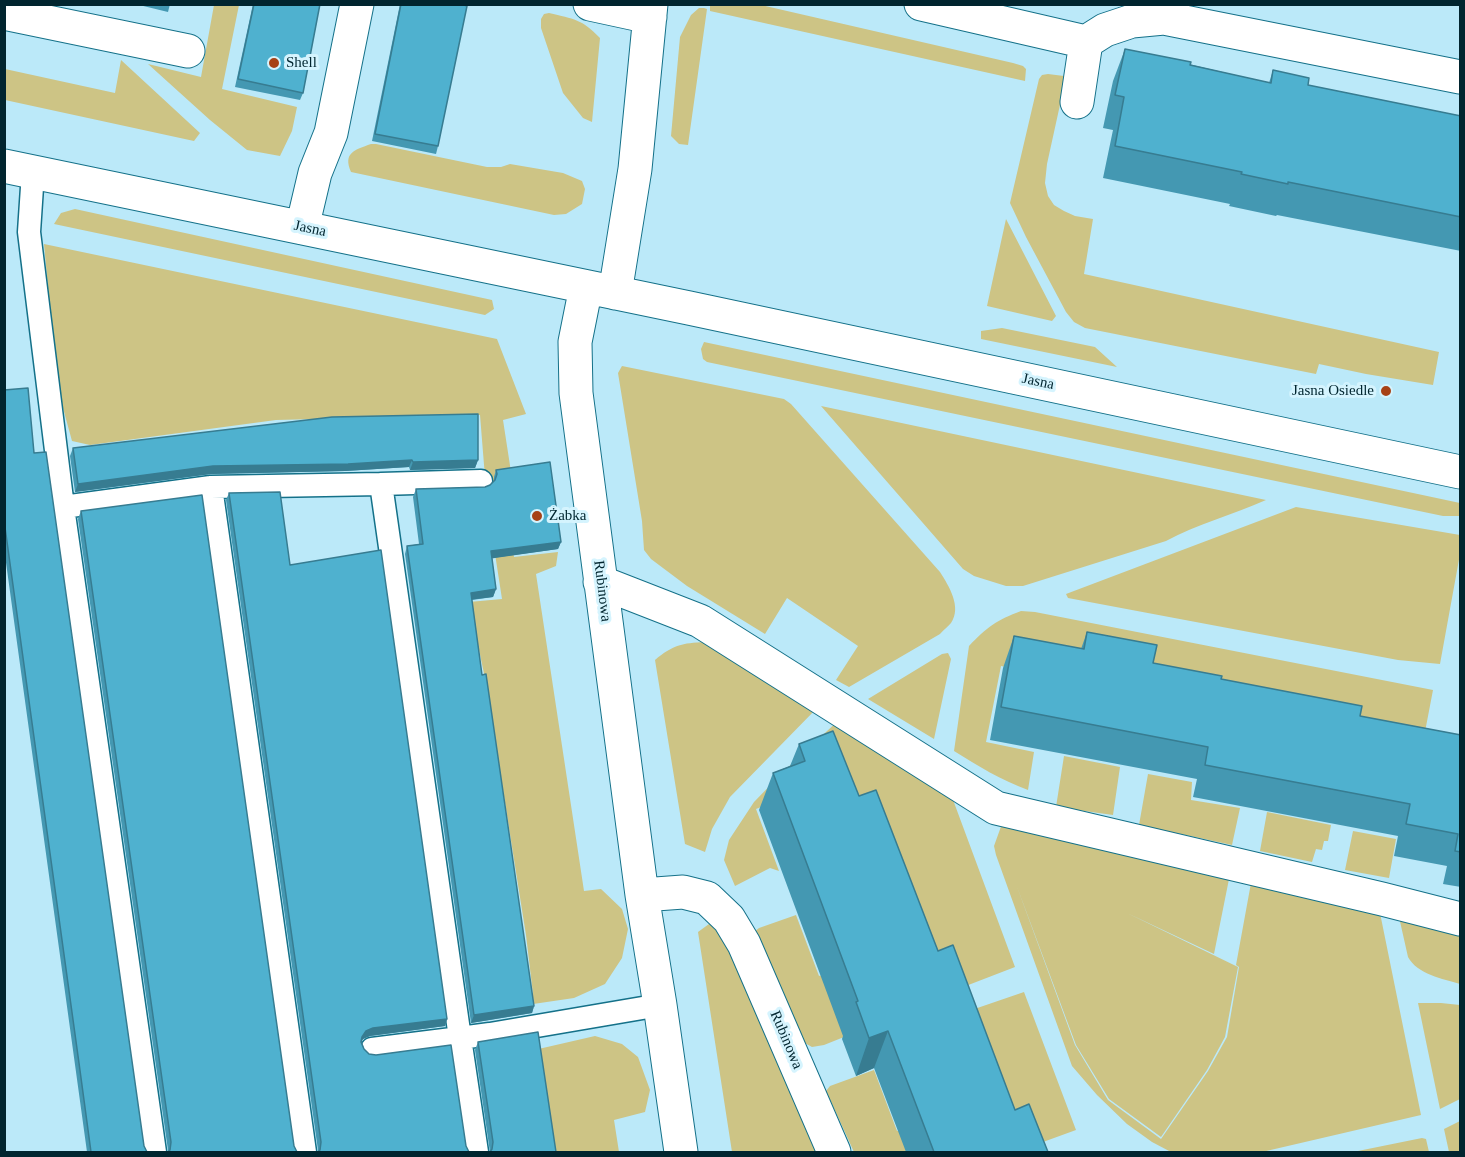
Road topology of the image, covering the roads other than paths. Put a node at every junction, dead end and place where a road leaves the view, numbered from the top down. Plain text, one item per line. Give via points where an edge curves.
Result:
1 (357, 4) edge
2 (590, 4) edge
3 (921, 4) edge
4 (650, 11) edge
5 (4, 12) edge
6 (1086, 42) junction
7 (188, 51) dead end
8 (1461, 77) edge
9 (1077, 102) dead end
10 (19, 169) edge
11 (302, 228) junction
12 (600, 290) junction
13 (1461, 472) edge
14 (481, 481) dead end
15 (381, 484) junction
16 (211, 488) junction
17 (63, 507) junction
18 (600, 582) junction
19 (642, 895) junction
20 (1461, 919) edge
21 (660, 1005) junction
22 (460, 1038) junction
23 (372, 1049) dead end
24 (155, 1152) edge
25 (305, 1152) edge
26 (477, 1152) edge
27 (681, 1152) edge
28 (834, 1152) edge

1 - 11 street via 331,134 315,173
2 - 4 street
3 - 6 street
4 - 12 street via 635,169
5 - 7 street
6 - 8 street via 1105,30 1132,21 1164,18
6 - 9 street
10 - 11 street, Jasna
10 - 17 lane
11 - 12 street, Jasna
12 - 13 street, Jasna
12 - 18 street, Rubinowa via 575,342 576,393
14 - 15 lane
15 - 16 lane
15 - 22 lane
16 - 17 lane
16 - 25 lane
17 - 24 lane
18 - 19 street, Rubinowa
18 - 20 street via 700,621 996,808
19 - 21 street, Rubinowa
19 - 28 street, Rubinowa via 683,892 707,898 729,919 744,944
21 - 22 lane
21 - 27 street, Rubinowa
22 - 23 lane
22 - 26 lane

